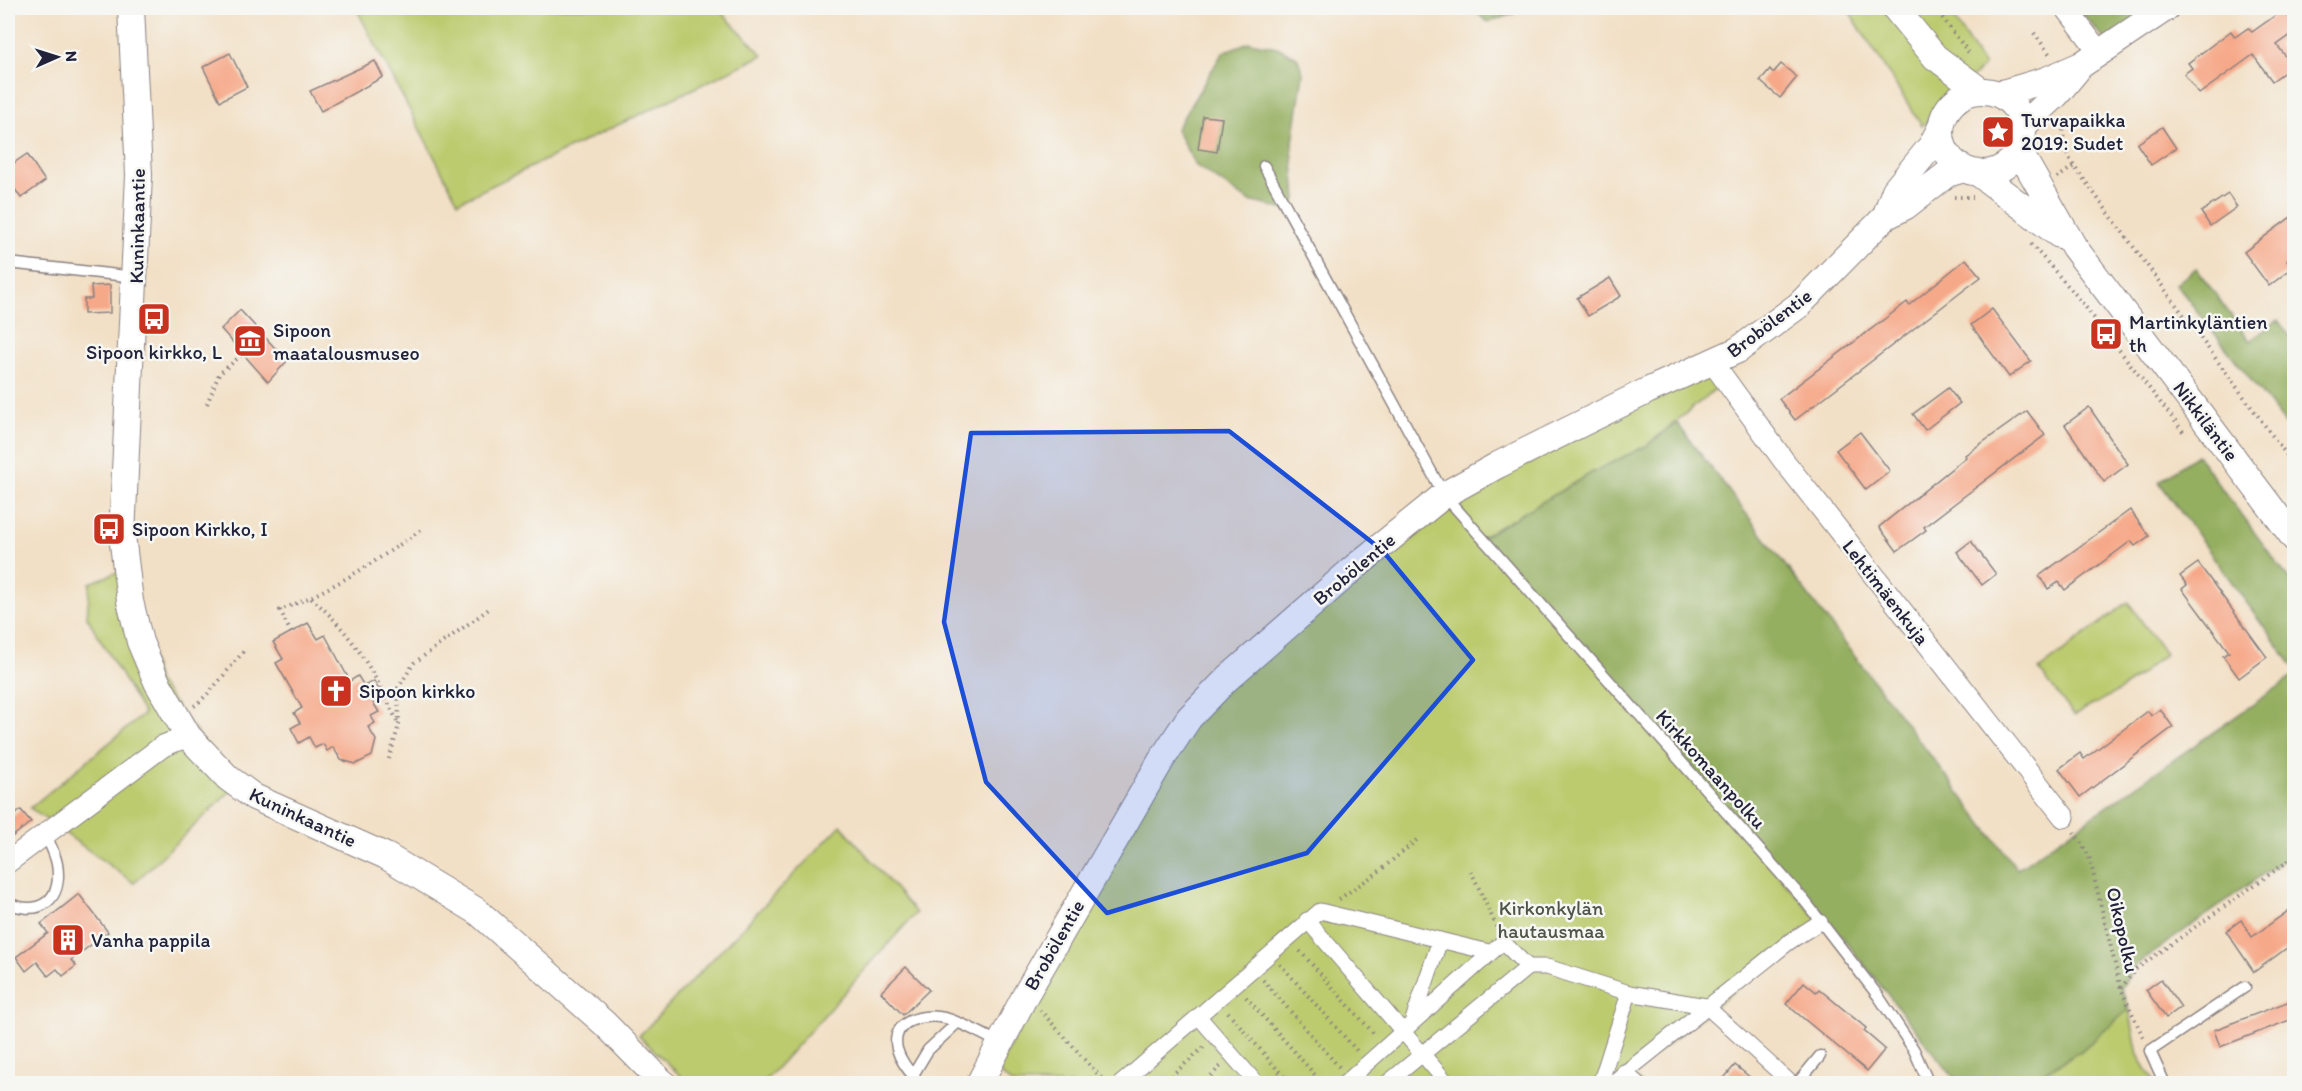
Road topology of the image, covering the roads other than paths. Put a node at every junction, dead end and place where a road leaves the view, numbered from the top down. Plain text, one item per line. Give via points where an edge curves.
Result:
1 (131, 8) edge
2 (1895, 8) edge
3 (2066, 8) edge
4 (2166, 8) edge
5 (1935, 57) junction
6 (2090, 59) junction
7 (1990, 93) junction
8 (1945, 118) junction
9 (2023, 126) junction
10 (2019, 151) junction
11 (1264, 165) dead end
12 (1973, 180) junction
13 (1885, 217) junction
14 (2074, 247) junction
15 (8, 263) edge
16 (136, 277) junction
17 (1713, 363) junction
18 (1444, 495) junction
19 (2295, 538) edge
20 (182, 726) junction
21 (2064, 817) road end
22 (45, 833) junction
23 (8, 862) edge
24 (8, 903) edge
25 (1307, 920) junction
26 (1820, 922) junction
27 (1440, 940) junction
28 (1489, 952) junction
29 (1528, 966) junction
30 (2245, 987) dead end
31 (1629, 993) junction
32 (1706, 1006) junction
33 (1199, 1017) junction
34 (957, 1023) junction
35 (1408, 1027) junction
36 (1000, 1043) junction
37 (1422, 1053) junction
38 (1820, 1056) dead end
39 (1624, 1072) junction
40 (917, 1079) edge
41 (1347, 1081) edge
42 (664, 1083) edge
43 (978, 1083) edge
44 (1120, 1083) edge
45 (1257, 1083) edge
46 (1386, 1083) edge
47 (1448, 1083) edge
48 (1600, 1083) edge
49 (1611, 1083) edge
50 (1638, 1083) edge
51 (1792, 1083) edge
52 (1797, 1083) edge
53 (1929, 1083) edge
54 (2165, 1083) edge

1 - 16 street, Kuninkaantie via 139,175
2 - 5 street
3 - 6 street
4 - 6 street
5 - 7 street
5 - 8 street
6 - 7 street via 2046,80
6 - 9 street
7 - 8 street via 1962,97
7 - 9 street via 2011,102
8 - 12 street via 1946,151
8 - 13 street, Brobölentie via 1931,146 1895,190
9 - 10 street
10 - 12 street via 2002,168
10 - 14 street, Nikkiläntie
11 - 18 lane, Kirkkomaanpolku
12 - 13 street, Brobölentie via 1947,174
12 - 14 street, Nikkiläntie
13 - 17 street, Brobölentie via 1798,305 1752,341
14 - 19 street, Nikkiläntie
15 - 16 lane
16 - 20 street, Kuninkaantie via 123,501 125,569 140,642
17 - 18 street, Brobölentie via 1647,391
17 - 21 street, Lehtimäenkuja via 1804,488
18 - 26 lane, Kirkkomaanpolku
18 - 36 street, Brobölentie via 1245,663 1189,718
20 - 22 street via 164,746
20 - 42 street, Kuninkaantie via 228,778 254,797 386,856 477,911 605,1024
22 - 23 street
22 - 24 lane via 57,864 51,900 26,910
25 - 27 street via 1320,911
25 - 33 street
25 - 35 street
26 - 32 street
26 - 53 lane, Kirkkomaanpolku via 1879,997 1914,1050
27 - 28 street
27 - 35 street
28 - 29 street via 1503,942
28 - 35 street
29 - 31 street via 1557,970
29 - 37 street
30 - 54 lane via 2150,1051
31 - 32 street
31 - 48 street
32 - 39 street
32 - 51 street
33 - 44 street
33 - 45 street
34 - 36 lane
34 - 40 lane via 928,1050
34 - 40 lane via 919,1016 902,1028 896,1047 902,1062
35 - 37 street
35 - 41 street
36 - 43 street, Brobölentie
37 - 46 street
37 - 47 street
38 - 52 lane
39 - 49 street
39 - 50 street

